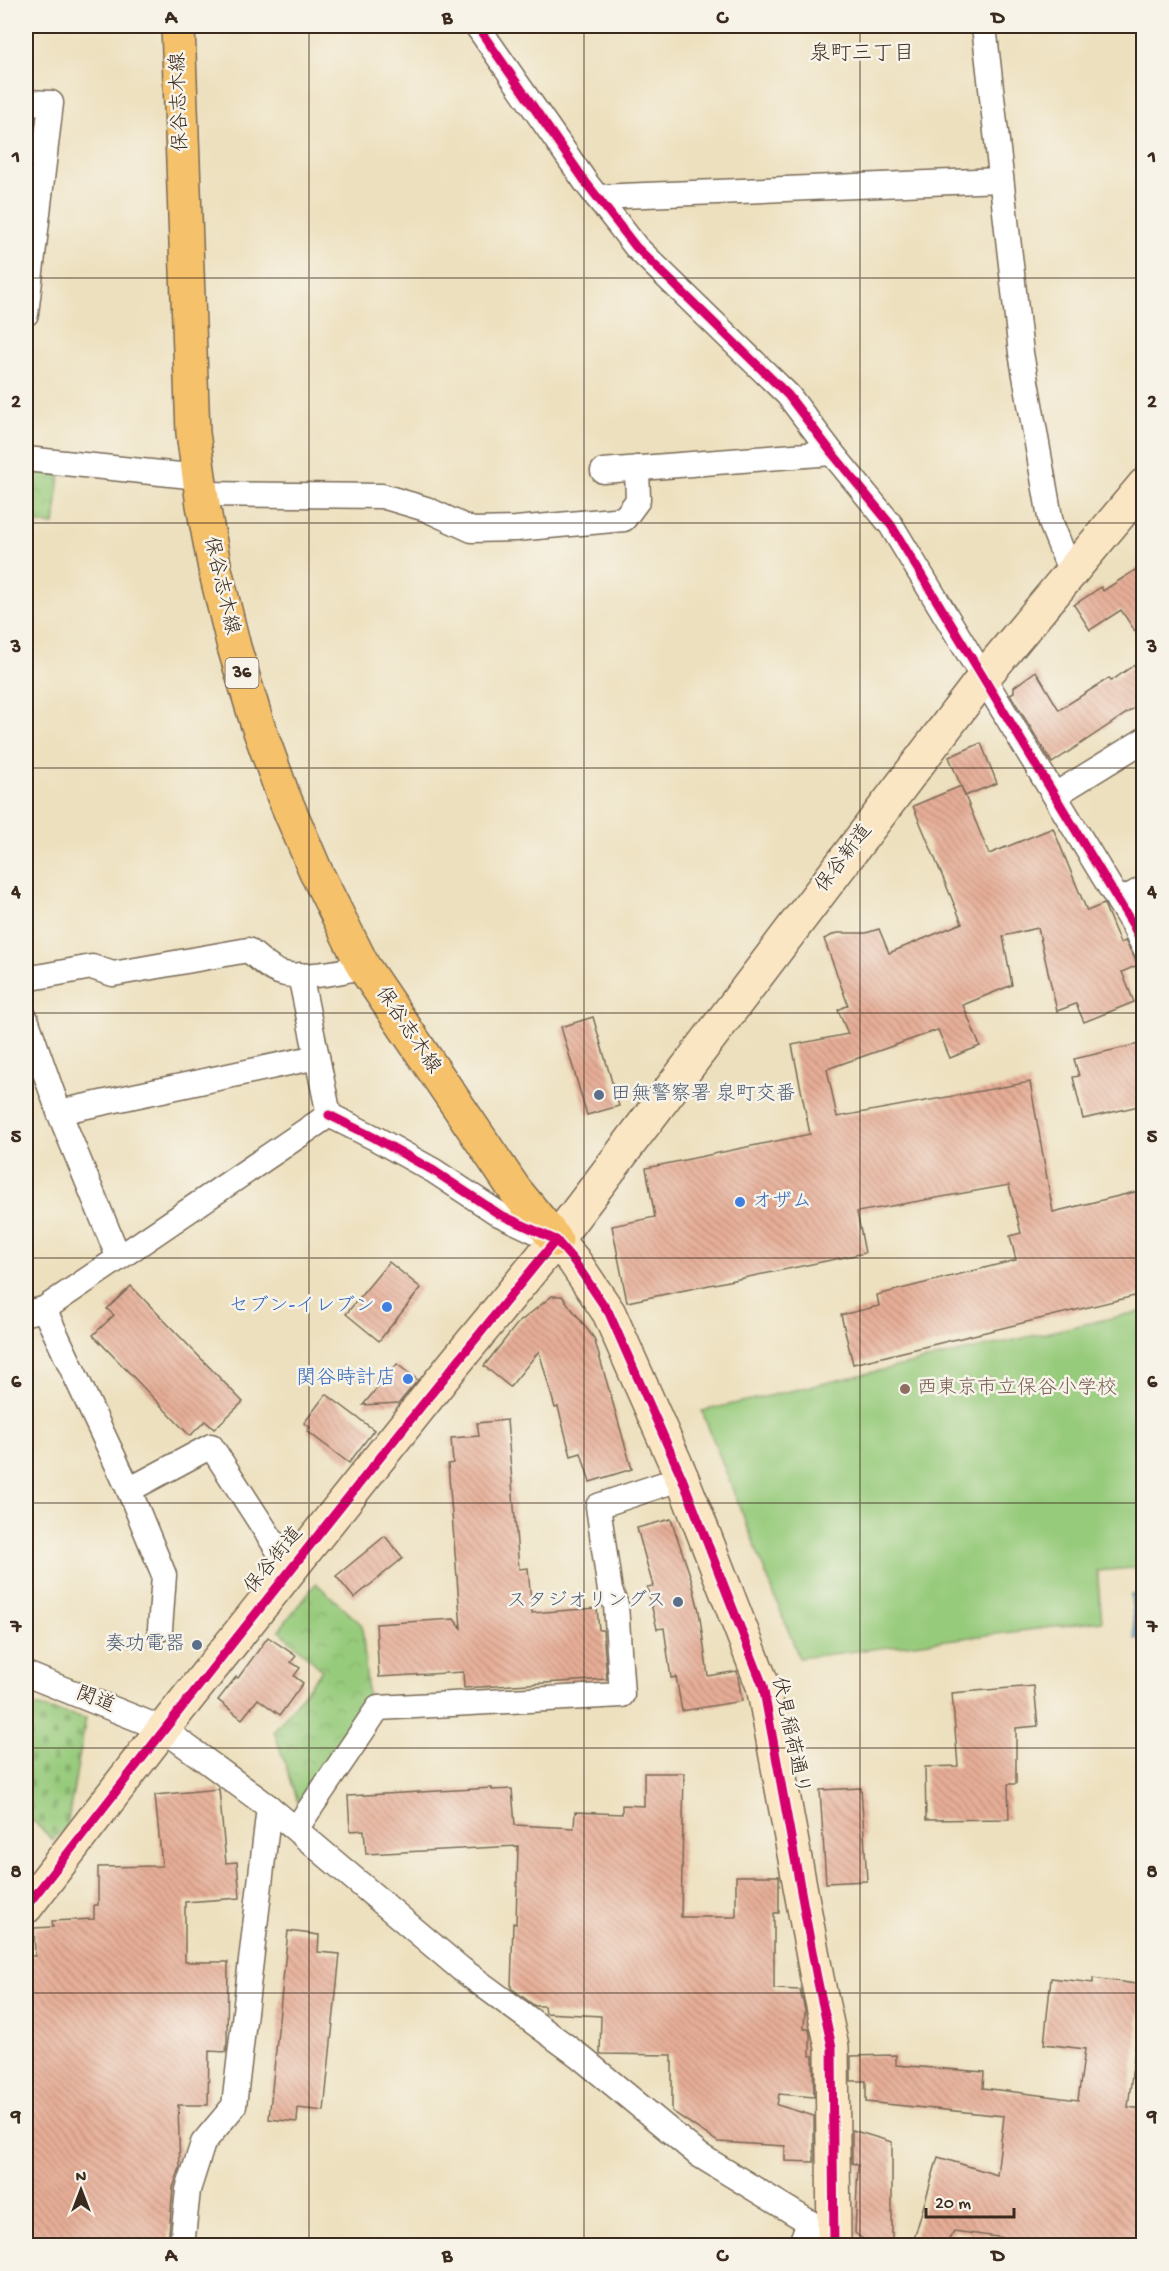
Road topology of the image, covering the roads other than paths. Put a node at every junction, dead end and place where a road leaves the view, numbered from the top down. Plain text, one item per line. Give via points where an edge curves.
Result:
1 (178, 26) edge
2 (477, 26) edge
3 (984, 26) edge
4 (26, 102) edge
5 (1000, 180) junction
6 (597, 197) junction
7 (26, 314) edge
8 (832, 453) junction
9 (26, 459) edge
10 (637, 468) junction
11 (603, 471) dead end
12 (200, 485) junction
13 (1143, 486) edge
14 (1071, 573) junction
15 (983, 678) junction
16 (1143, 740) edge
17 (1055, 795) junction
18 (1143, 888) edge
19 (1119, 902) junction
20 (1143, 947) edge
21 (363, 966) junction
22 (300, 975) junction
23 (26, 979) edge
24 (26, 1019) edge
25 (317, 1057) junction
26 (34, 1070) edge
27 (60, 1113) junction
28 (329, 1115) junction
29 (556, 1240) junction
30 (118, 1256) junction
31 (35, 1311) edge
32 (682, 1478) junction
33 (129, 1490) junction
34 (291, 1570) junction
35 (160, 1629) dead end
36 (26, 1674) edge
37 (163, 1729) junction
38 (269, 1807) junction
39 (296, 1829) junction
40 (26, 1907) edge
41 (829, 2238) edge
42 (182, 2246) edge
43 (800, 2246) edge

1 - 12 main road, 保谷志木線 / 36 via 193,433
2 - 6 street
3 - 5 street
4 - 7 street via 51,103
5 - 6 street
5 - 14 street via 1021,353 1051,523
6 - 8 street via 636,247 788,395
8 - 10 street
8 - 15 street via 891,525
9 - 12 street
10 - 11 street
10 - 12 street via 638,500 624,519 516,529 472,530 426,509 382,496
12 - 21 main road, 保谷志木線 / 36 via 231,636 257,723 317,874
13 - 14 main road, 保谷新道
14 - 15 main road, 保谷新道
15 - 17 street
15 - 29 main road, 保谷新道
16 - 17 street
17 - 19 street
18 - 19 street
19 - 20 street
21 - 22 street via 337,974
21 - 29 main road, 保谷志木線 / 36 via 515,1190
22 - 23 street via 276,972 248,950 113,974 92,967
22 - 25 street
24 - 26 street
25 - 27 street
25 - 28 street
26 - 27 street
27 - 30 street
28 - 29 street via 434,1171 499,1214
28 - 30 street
29 - 32 main road, 伏見稲荷通り via 609,1313
29 - 34 main road, 保谷街道
30 - 31 street
31 - 33 street
32 - 39 street via 598,1506 610,1591 616,1605 622,1695 378,1708
32 - 41 main road, 伏見稲荷通り via 763,1686 832,2047 834,2123
33 - 34 street via 211,1446
33 - 35 street via 164,1575
34 - 37 main road, 保谷街道
36 - 37 street, 関道
37 - 38 street, 関道
37 - 40 main road, 保谷街道
38 - 39 street, 関道
38 - 42 street via 234,2106 203,2143 188,2190
39 - 41 street, 関道 via 461,1969 578,2055 699,2155
41 - 43 street

